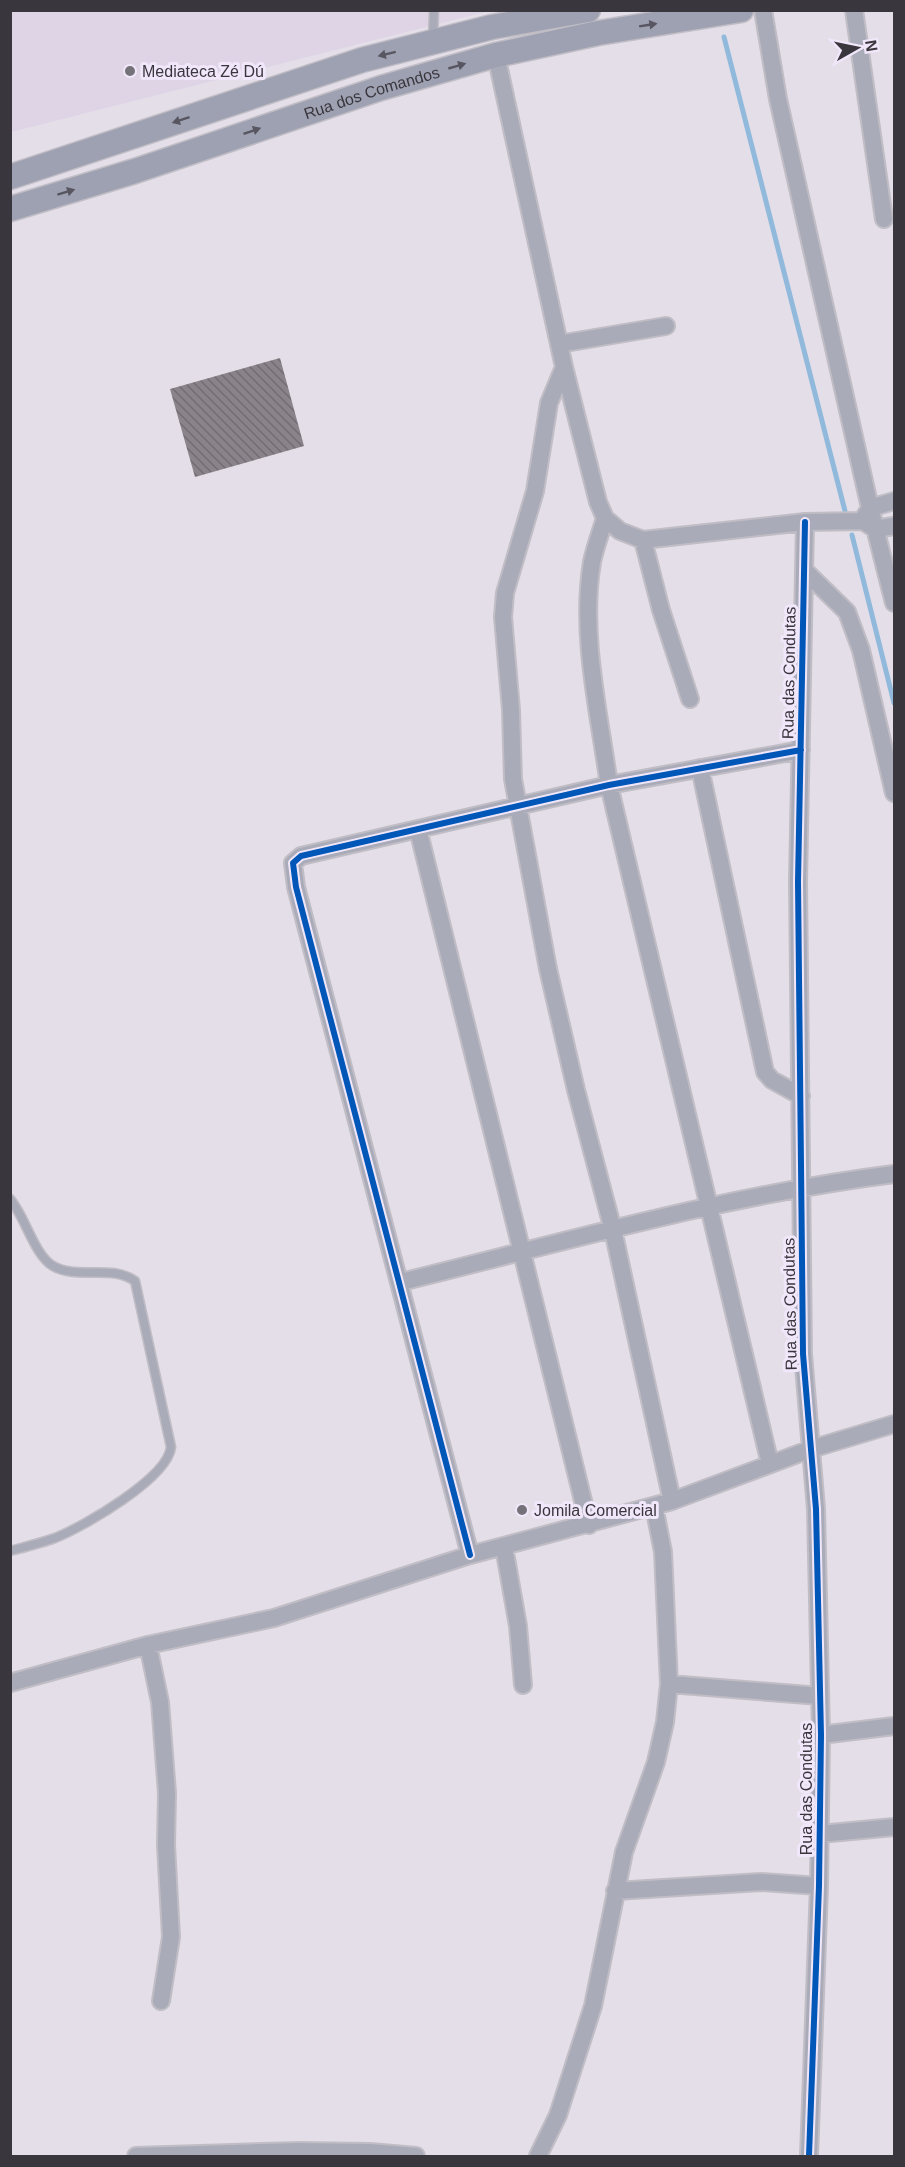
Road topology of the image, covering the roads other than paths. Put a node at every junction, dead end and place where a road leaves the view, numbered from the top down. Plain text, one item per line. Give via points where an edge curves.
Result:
1 (434, 10) edge
2 (741, 10) edge
3 (763, 10) edge
4 (854, 10) edge
5 (585, 11) edge
6 (433, 42) junction
7 (496, 54) junction
8 (10, 177) edge
9 (10, 209) edge
10 (884, 219) dead end
11 (666, 326) dead end
12 (559, 344) junction
13 (564, 367) junction
14 (894, 501) edge
15 (605, 518) junction
16 (869, 519) junction
17 (805, 522) junction
18 (894, 526) edge
19 (643, 540) junction
20 (805, 571) junction
21 (894, 603) edge
22 (690, 699) dead end
23 (801, 750) junction
24 (700, 768) junction
25 (609, 785) junction
26 (894, 792) edge
27 (516, 806) junction
28 (418, 829) junction
29 (801, 1096) junction
30 (894, 1174) edge
31 (803, 1187) junction
32 (10, 1199) edge
33 (709, 1208) junction
34 (614, 1230) junction
35 (522, 1251) junction
36 (401, 1281) junction
37 (894, 1424) edge
38 (811, 1449) junction
39 (770, 1464) junction
40 (672, 1501) junction
41 (654, 1506) junction
42 (589, 1526) junction
43 (504, 1547) junction
44 (10, 1551) edge
45 (470, 1555) junction
46 (148, 1645) junction
47 (10, 1683) edge
48 (669, 1684) junction
49 (523, 1685) dead end
50 (820, 1696) junction
51 (894, 1726) edge
52 (821, 1735) junction
53 (894, 1827) edge
54 (820, 1834) junction
55 (819, 1886) junction
56 (615, 1891) junction
57 (161, 2001) dead end
58 (136, 2157) edge
59 (416, 2157) edge
60 (538, 2157) edge
61 (809, 2157) edge

1 - 6 lane
7 -> 2 main road, Rua dos Comandos
3 - 16 street via 778,99
4 - 10 street
5 - 6 main road, Rua dos Comandos via 492,23
6 -> 8 main road, Rua dos Comandos via 362,60
9 -> 7 main road, Rua dos Comandos
7 - 12 street
11 - 12 street
12 - 13 street
13 - 15 street
13 - 27 street via 549,403 535,491 510,573 503,617
14 - 16 street
15 - 19 street via 630,537
15 - 25 street via 592,562 589,606
16 - 17 street
16 - 18 street
16 - 21 street
17 - 19 street
17 - 20 street, Rua das Condutas
19 - 22 street
20 - 23 street, Rua das Condutas
20 - 26 street via 847,612 861,650
23 - 24 street
23 - 29 street, Rua das Condutas
24 - 25 street
24 - 29 street via 765,1072
25 - 27 street
25 - 33 street
27 - 28 street
27 - 34 street via 576,1090
28 - 35 street
28 - 36 street via 300,856 293,863 296,887
29 - 31 street, Rua das Condutas
30 - 31 street
31 - 33 street
31 - 38 street, Rua das Condutas via 802,1354
32 - 44 lane via 52,1266 125,1275 135,1281 171,1447 168,1461 122,1502 56,1538
33 - 34 street
33 - 39 street
34 - 35 street
34 - 40 street
35 - 36 street
35 - 42 street
36 - 45 street
37 - 38 street
38 - 39 street
38 - 50 street, Rua das Condutas
39 - 40 street
40 - 41 street
41 - 42 street
41 - 48 street via 663,1552
42 - 43 street
43 - 45 street
43 - 49 street via 518,1626
45 - 46 street via 274,1618
46 - 47 street
46 - 57 street via 160,1702 167,1793 171,1937
48 - 50 street
48 - 56 street via 656,1762 624,1852
50 - 52 street, Rua das Condutas
51 - 52 street
52 - 54 street, Rua das Condutas
53 - 54 street
54 - 55 street, Rua das Condutas
55 - 56 street via 762,1882
55 - 61 street, Rua das Condutas
56 - 60 street via 593,2006 558,2115
58 - 59 street via 298,2151

